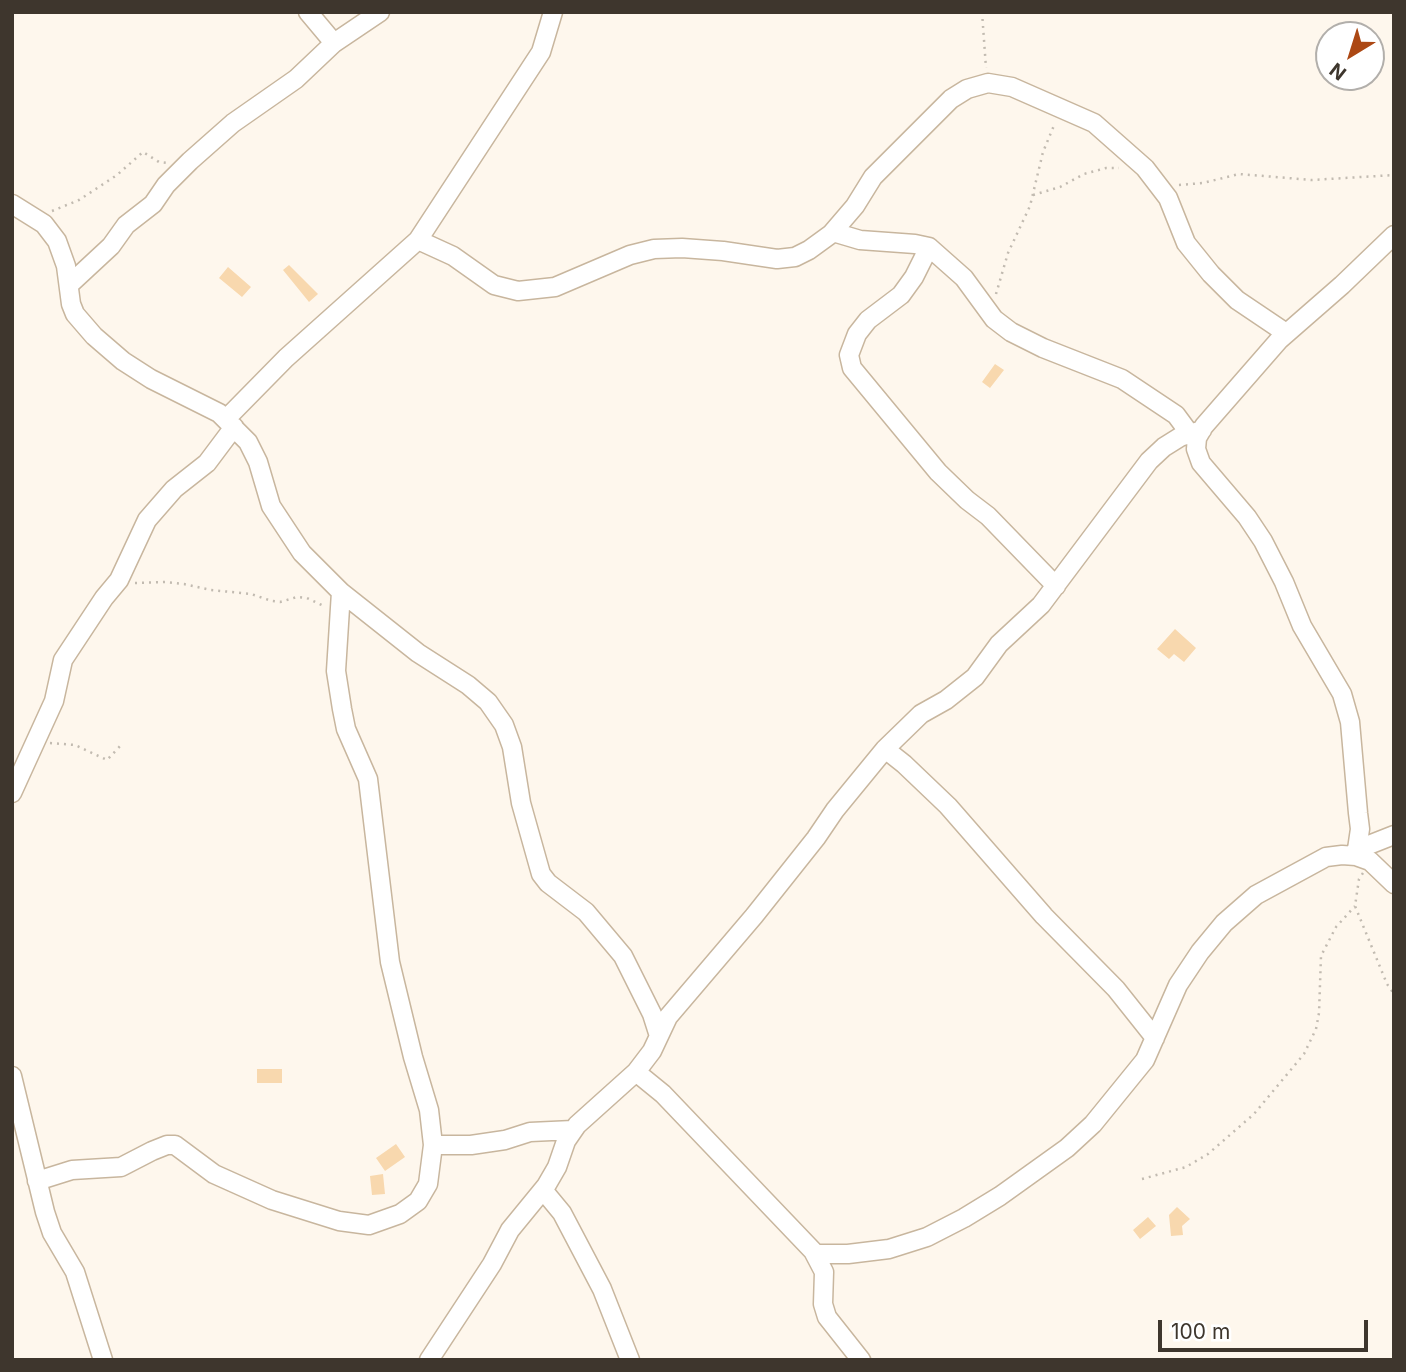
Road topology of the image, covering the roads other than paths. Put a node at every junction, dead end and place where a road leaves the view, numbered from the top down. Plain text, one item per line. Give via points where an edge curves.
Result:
1 (308, 12) edge
2 (380, 12) edge
3 (553, 12) edge
4 (334, 43) junction
5 (12, 204) edge
6 (833, 232) junction
7 (1394, 234) edge
8 (418, 240) junction
9 (929, 247) junction
10 (69, 285) junction
11 (1286, 333) junction
12 (230, 423) junction
13 (1196, 432) junction
14 (1056, 586) junction
15 (341, 593) junction
16 (885, 749) junction
17 (12, 793) edge
18 (1394, 835) edge
19 (1361, 856) junction
20 (1394, 884) edge
21 (659, 1036) junction
22 (1155, 1038) junction
23 (636, 1072) junction
24 (12, 1076) edge
25 (573, 1130) junction
26 (433, 1145) junction
27 (37, 1181) junction
28 (543, 1190) junction
29 (816, 1254) junction
30 (103, 1360) edge
31 (429, 1360) edge
32 (630, 1360) edge
33 (860, 1360) edge

1 - 4 street
2 - 4 street
3 - 8 street via 541,52
4 - 10 street via 296,79 233,123 190,161 153,204 126,225 111,246
5 - 10 street via 36,218 57,241
6 - 8 street via 795,257 654,249 555,287 518,291 494,285 453,256
6 - 9 street via 860,240
6 - 11 street via 873,177 951,99 988,83 1012,87 1094,123 1148,172 1168,198 1186,243 1211,274 1237,300
7 - 11 street
8 - 12 street via 286,358
9 - 13 street via 964,278 994,319 1011,332 1122,379
9 - 14 street via 901,295 857,334 849,355 852,368 938,472
10 - 12 street via 75,314 123,361 219,412
11 - 13 street
12 - 15 street via 248,442 271,506 285,528
12 - 17 street via 207,463 154,510 119,580 63,660 54,701
13 - 14 street via 1164,447 1149,461
13 - 19 street via 1201,463 1262,541 1302,626 1342,694 1350,722
14 - 16 street via 999,644 975,677 921,714
15 - 21 street via 488,702 512,747 521,803 541,874 586,912 623,956
15 - 26 street via 337,671 342,709 368,779 390,962 429,1110
16 - 21 street via 668,1017
16 - 22 street via 948,806 1044,916 1116,989
18 - 19 street
19 - 20 street
19 - 22 street via 1325,856 1256,895 1224,923 1178,985
21 - 23 street
22 - 29 street via 1145,1060 1093,1124 991,1201 927,1237 890,1249
23 - 25 street
23 - 29 street via 663,1094
24 - 27 street
25 - 26 street via 530,1132 471,1145
25 - 28 street
26 - 27 street via 428,1184 418,1201 400,1214 369,1225 339,1221 272,1200 214,1174 175,1145 121,1167 72,1170
27 - 30 street via 52,1233 75,1272
28 - 31 street via 510,1230
28 - 32 street via 562,1213 602,1289
29 - 33 street via 824,1272 827,1317

